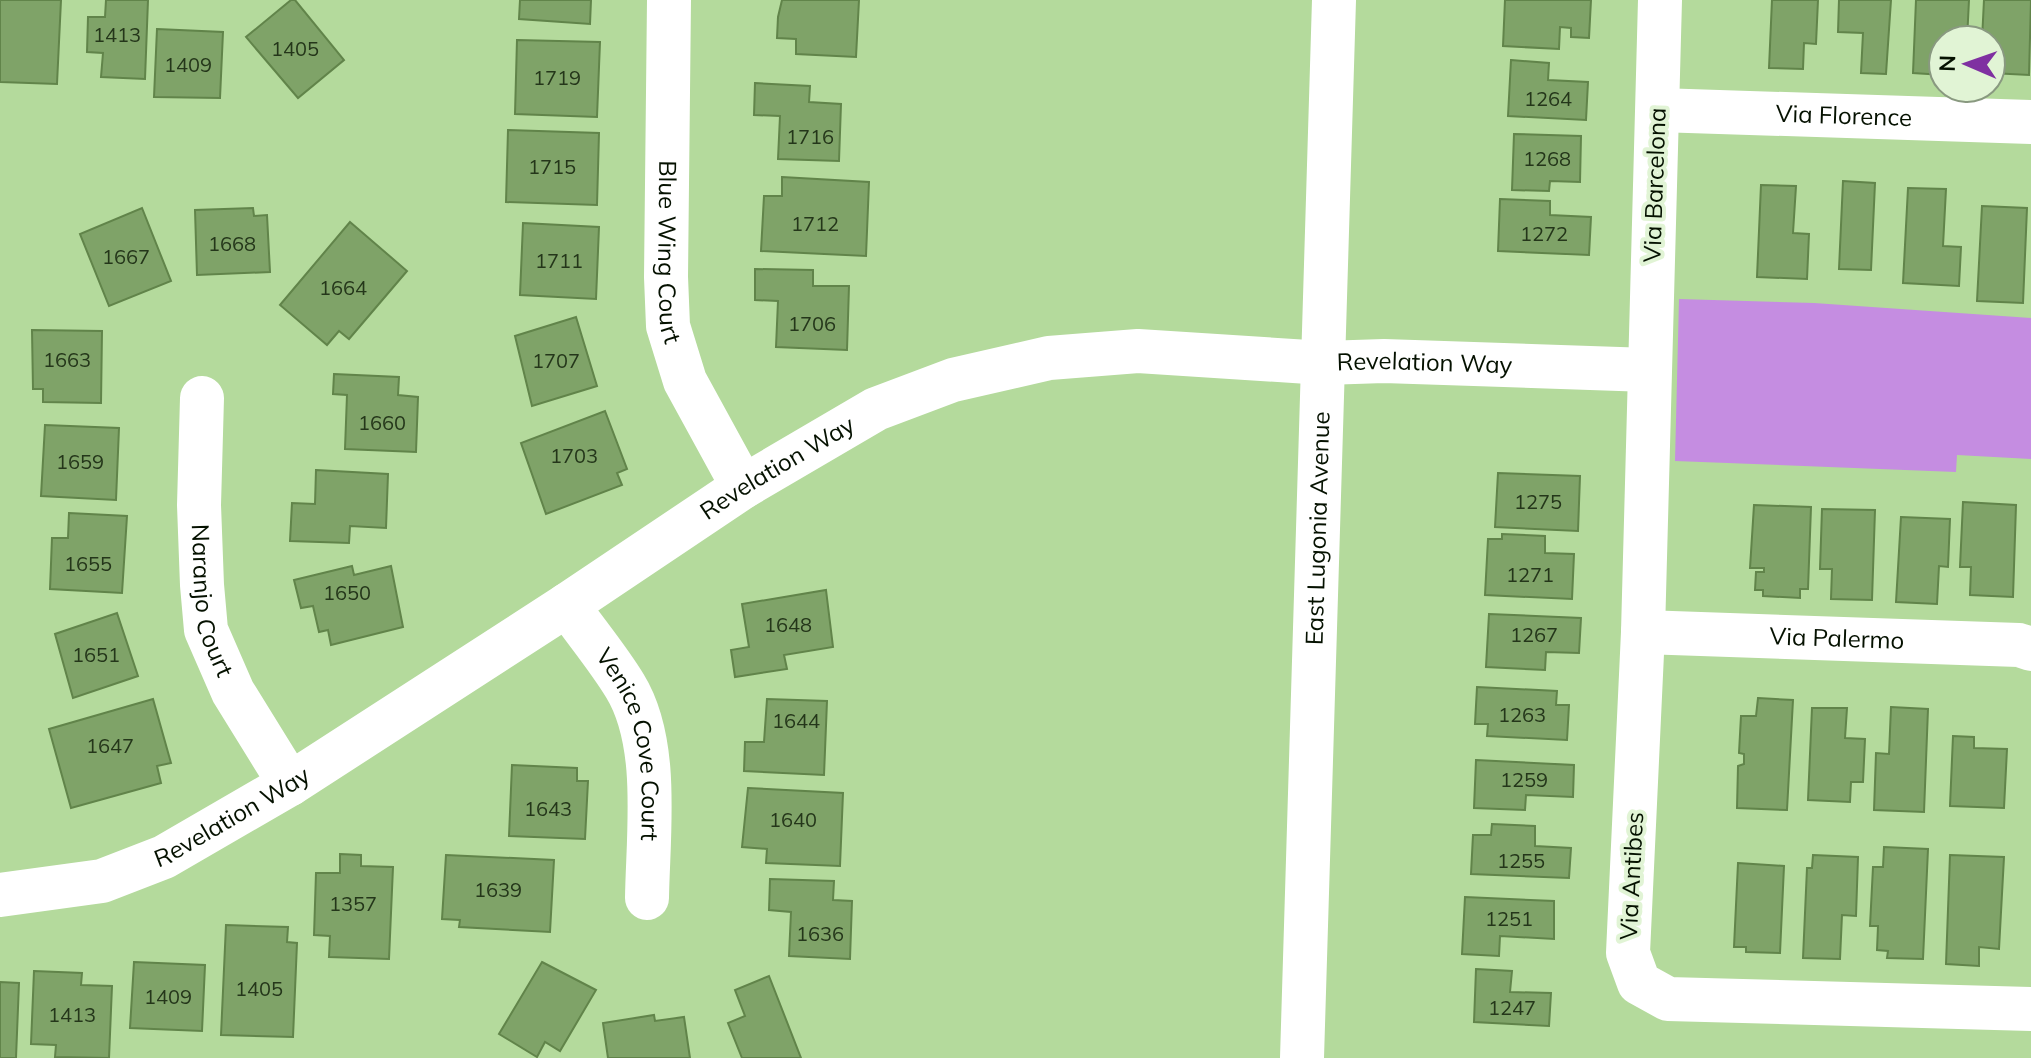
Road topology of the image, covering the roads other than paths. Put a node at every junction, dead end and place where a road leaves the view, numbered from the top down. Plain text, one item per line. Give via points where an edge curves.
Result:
1 (669, 0) edge
2 (1334, 0) edge
3 (1660, 0) edge
4 (1658, 110) junction
5 (2031, 122) edge
6 (1324, 363) junction
7 (1649, 370) junction
8 (202, 398) dead end
9 (743, 487) junction
10 (567, 605) junction
11 (1643, 632) junction
12 (2031, 649) edge
13 (290, 784) junction
14 (0, 895) edge
15 (647, 898) dead end
16 (2031, 1009) edge
17 (1302, 1058) edge

1 - 9 street, Blue Wing Court via 668,326 685,381
2 - 6 street, East Lugonia Avenue
3 - 4 street, Via Barcelona
4 - 5 street, Via Florence
4 - 7 street, Via Barcelona
6 - 7 street, Revelation Way
6 - 9 street, Revelation Way via 1138,351 1049,358 953,380 876,409
6 - 17 street, East Lugonia Avenue
7 - 11 street, Via Antibes
8 - 13 street, Naranjo Court via 199,505 206,630 233,692
9 - 10 street, Revelation Way
10 - 13 street, Revelation Way
10 - 15 street, Venice Cove Court via 626,687 640,718 649,793
11 - 12 street, Via Palermo
11 - 16 street, Via Antibes via 1628,953 1639,983 1668,999
13 - 14 street, Revelation Way via 164,857 102,881

